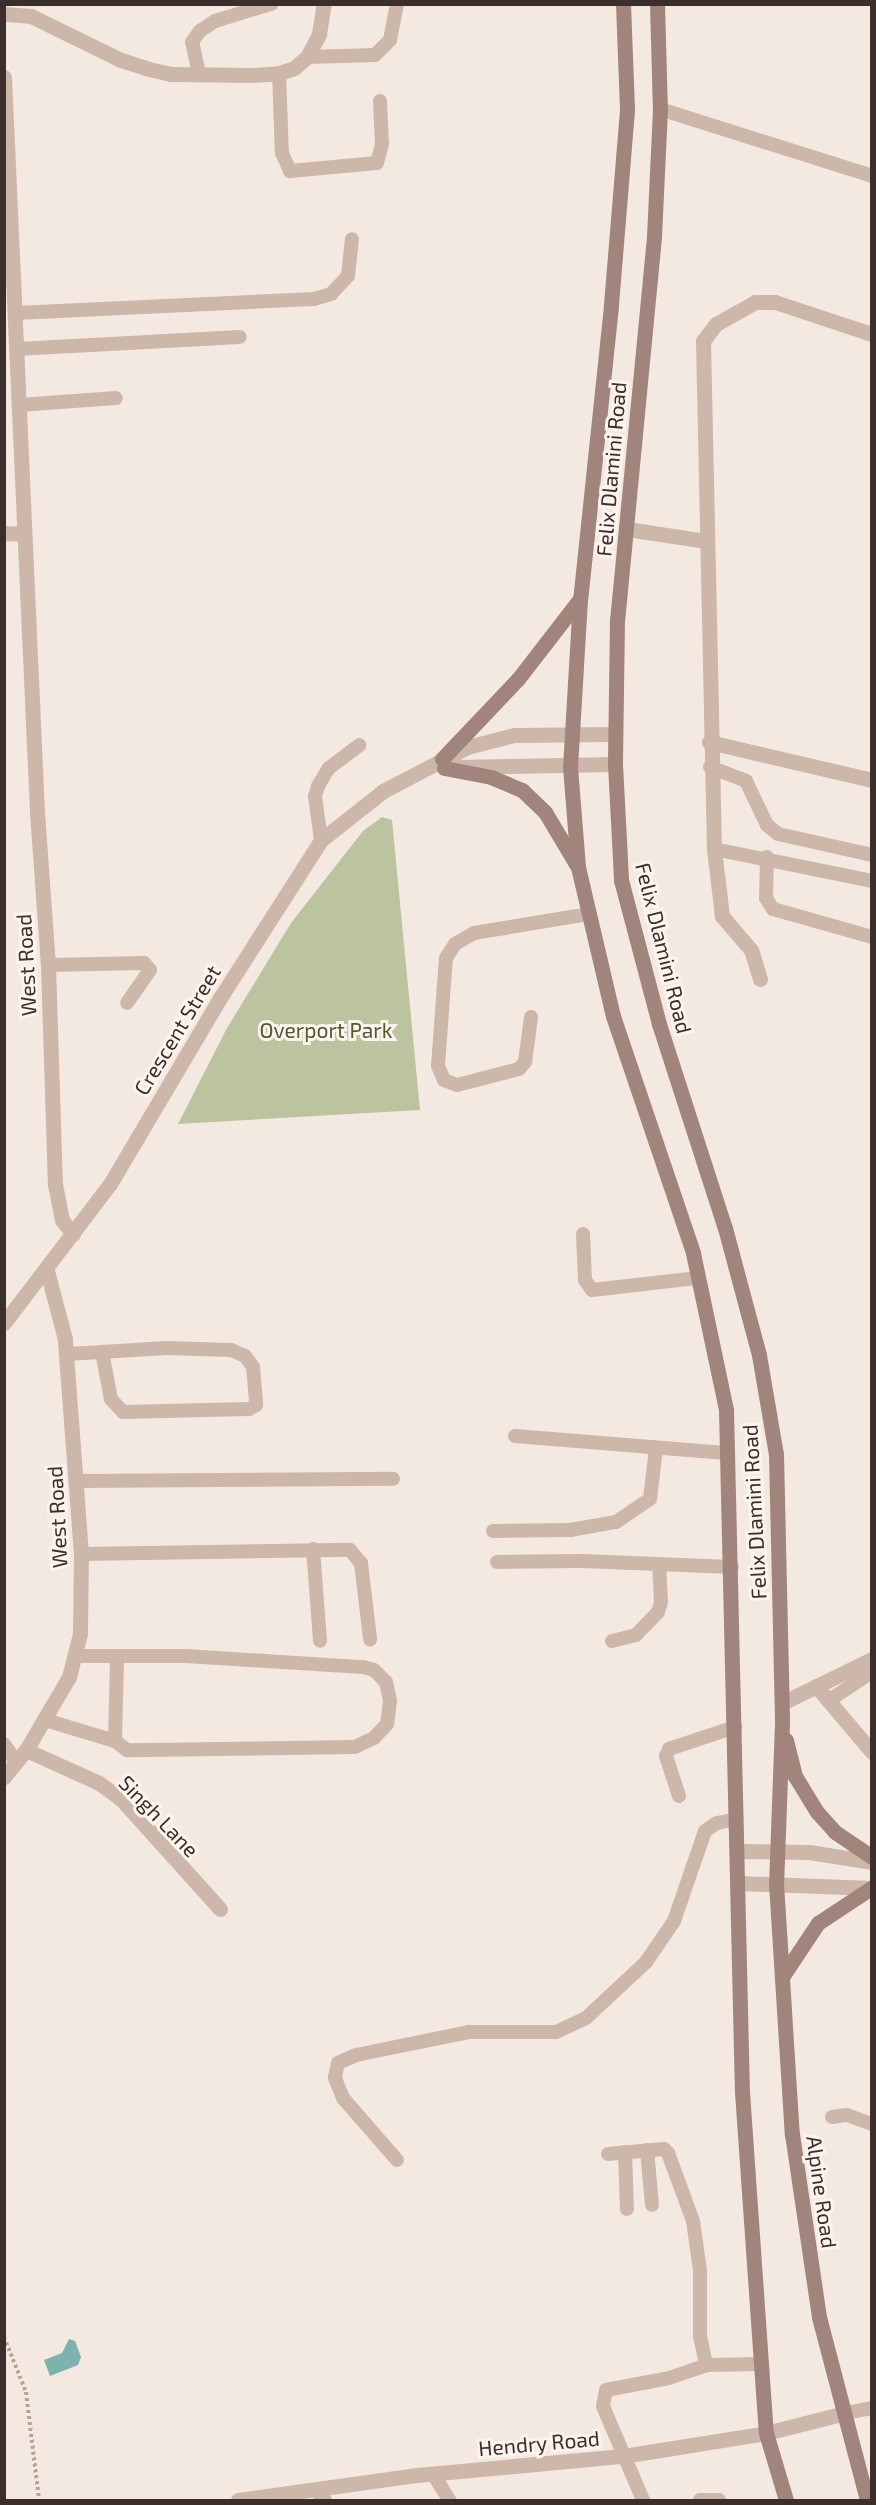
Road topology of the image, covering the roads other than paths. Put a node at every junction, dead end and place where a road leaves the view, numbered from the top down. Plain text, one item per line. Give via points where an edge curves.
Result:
1 (271, 4) edge
2 (324, 4) edge
3 (397, 4) edge
4 (623, 4) edge
5 (657, 4) edge
6 (4, 14) edge
7 (308, 57) junction
8 (279, 73) junction
9 (199, 74) junction
10 (4, 77) edge
11 (380, 101) dead end
12 (660, 109) junction
13 (872, 176) edge
14 (352, 239) dead end
15 (15, 313) junction
16 (872, 334) edge
17 (240, 337) dead end
18 (17, 349) junction
19 (116, 398) dead end
20 (19, 405) junction
21 (627, 529) junction
22 (4, 533) edge
23 (24, 534) junction
24 (705, 541) junction
25 (580, 599) junction
26 (569, 733) junction
27 (615, 734) junction
28 (709, 742) junction
29 (360, 745) dead end
30 (443, 764) junction
31 (615, 764) junction
32 (570, 766) junction
33 (710, 767) junction
34 (872, 780) edge
35 (321, 840) junction
36 (714, 849) junction
37 (872, 855) edge
38 (767, 857) junction
39 (578, 867) junction
40 (872, 881) edge
41 (589, 914) junction
42 (872, 937) edge
43 (48, 965) junction
44 (760, 979) dead end
45 (127, 1003) dead end
46 (531, 1017) dead end
47 (74, 1234) junction
48 (583, 1234) dead end
49 (46, 1271) junction
50 (698, 1278) junction
51 (4, 1323) edge
52 (102, 1352) junction
53 (66, 1354) junction
54 (514, 1436) dead end
55 (656, 1448) junction
56 (728, 1453) junction
57 (393, 1479) dead end
58 (76, 1481) junction
59 (493, 1531) dead end
60 (313, 1550) junction
61 (81, 1554) junction
62 (497, 1562) dead end
63 (659, 1564) junction
64 (732, 1567) junction
65 (370, 1639) dead end
66 (320, 1641) dead end
67 (612, 1641) dead end
68 (77, 1656) junction
69 (117, 1658) junction
70 (872, 1659) edge
71 (872, 1672) edge
72 (816, 1686) junction
73 (828, 1701) junction
74 (782, 1703) junction
75 (45, 1720) junction
76 (782, 1723) junction
77 (735, 1727) junction
78 (115, 1741) junction
79 (4, 1744) edge
80 (872, 1752) edge
81 (21, 1756) junction
82 (4, 1777) edge
83 (679, 1796) dead end
84 (737, 1819) junction
85 (738, 1851) junction
86 (775, 1852) junction
87 (872, 1859) edge
88 (739, 1882) junction
89 (776, 1883) junction
90 (872, 1888) edge
91 (220, 1909) dead end
92 (782, 1977) junction
93 (832, 2117) dead end
94 (872, 2124) edge
95 (647, 2150) junction
96 (625, 2152) junction
97 (608, 2154) dead end
98 (398, 2160) dead end
99 (652, 2205) dead end
100 (627, 2209) dead end
101 (760, 2364) junction
102 (706, 2365) junction
103 (872, 2408) edge
104 (841, 2414) junction
105 (766, 2433) junction
106 (623, 2456) junction
107 (433, 2474) junction
108 (320, 2495) edge
109 (238, 2500) edge
110 (449, 2500) edge
111 (643, 2500) edge
112 (700, 2500) edge
113 (719, 2500) edge
114 (786, 2500) edge
115 (867, 2500) edge

1 - 9 lane via 214,21 200,31 192,42
2 - 7 street via 319,34
3 - 7 lane via 390,40 375,55
4 - 25 main road, Felix Dlamini Road via 627,110
5 - 12 main road, Felix Dlamini Road
6 - 9 street via 31,16 121,60 149,69
7 - 8 street
8 - 9 street
8 - 11 lane via 282,153 290,171 377,163 382,144
10 - 15 street, West Road
12 - 13 lane
12 - 21 main road, Felix Dlamini Road via 654,237
14 - 15 lane via 348,276 331,294 314,299
15 - 18 street, West Road
16 - 24 street via 775,302 755,302 708,331 701,358
17 - 18 lane
18 - 20 street, West Road
19 - 20 lane
20 - 23 street, West Road
21 - 24 street
21 - 27 main road, Felix Dlamini Road via 617,620
22 - 23 street
23 - 43 street, West Road
24 - 28 street
25 - 26 main road, Felix Dlamini Road
25 - 30 main road via 518,679
26 - 27 street, Crescent Street
26 - 30 street, Crescent Street via 514,735 480,742
26 - 32 main road, Felix Dlamini Road
27 - 31 main road, Felix Dlamini Road
28 - 33 street
28 - 34 street
29 - 35 lane via 329,768 318,786 315,796
30 - 32 street, Crescent Street
30 - 35 street, Crescent Street via 404,779
30 - 39 main road via 508,783 536,800
31 - 32 street, Crescent Street
31 - 74 main road, Felix Dlamini Road via 621,880 659,1024 725,1228 761,1366 776,1454
32 - 39 main road, Felix Dlamini Road
33 - 36 street
33 - 37 lane via 746,781 767,825 778,834
35 - 47 street, Crescent Street via 220,998 110,1184
36 - 38 lane
36 - 44 street via 722,916 751,950
38 - 40 lane
38 - 42 lane via 766,898 773,909
39 - 41 main road, Felix Dlamini Road
41 - 46 lane via 474,933 455,944 446,957 438,1066 444,1080 457,1085 519,1069 525,1062
41 - 50 main road, Felix Dlamini Road via 614,1016
43 - 45 lane via 144,963 150,970
43 - 47 street, West Road via 55,1184 62,1220
47 - 49 street, Crescent Street
48 - 50 lane via 585,1280 592,1290
49 - 51 street, Crescent Street
49 - 53 street, West Road via 61,1314
50 - 56 main road, Felix Dlamini Road via 726,1410
52 - 52 lane via 166,1348 240,1353 253,1367 256,1405 249,1409 123,1412 111,1399
52 - 53 lane
53 - 58 street, West Road
54 - 55 lane
55 - 56 lane
55 - 59 lane via 650,1499 616,1522 570,1530
56 - 64 main road, Felix Dlamini Road
57 - 58 lane
58 - 61 street, West Road
60 - 61 lane
60 - 65 lane via 342,1548 356,1554 361,1563
60 - 66 lane
61 - 68 street, West Road
62 - 63 lane
63 - 64 lane
63 - 67 lane via 658,1612 636,1635
64 - 77 main road, Felix Dlamini Road
68 - 69 lane
68 - 75 street, West Road
69 - 78 lane
69 - 78 lane via 186,1656 363,1666 380,1675 390,1701 383,1731 355,1747 127,1750
70 - 72 street
71 - 73 lane
72 - 73 street
72 - 74 street
73 - 80 street
74 - 76 main road, Felix Dlamini Road
75 - 78 lane
75 - 81 street, West Road
76 - 86 main road, Felix Dlamini Road
76 - 87 main road via 795,1776 817,1812 835,1832
77 - 83 lane via 669,1749 666,1756
77 - 84 main road, Felix Dlamini Road
79 - 81 lane
81 - 82 street, West Road
81 - 91 street, Singh Lane via 99,1783 121,1799
84 - 85 main road, Felix Dlamini Road
84 - 98 lane via 717,1822 705,1831 674,1921 646,1962 586,2018 556,2032 469,2032 356,2055 338,2063 335,2078 343,2098
85 - 86 street
85 - 88 main road, Felix Dlamini Road
86 - 87 street
86 - 89 main road, Felix Dlamini Road
88 - 89 street
88 - 101 main road via 742,2092
89 - 90 street
89 - 92 main road, Alpine Road
90 - 92 main road via 818,1923
92 - 104 main road, Alpine Road via 792,2134 819,2317
93 - 94 lane via 847,2115
95 - 96 lane
95 - 99 lane
95 - 102 lane via 664,2148 669,2153 693,2221 700,2270 700,2336
96 - 97 lane
96 - 100 lane
101 - 102 lane
101 - 105 main road
102 - 106 lane via 669,2378 606,2390 603,2406
103 - 104 lane
104 - 105 street, Hendry Road
104 - 115 main road, Alpine Road
105 - 106 street, Hendry Road
105 - 114 main road
106 - 107 street, Hendry Road
106 - 111 lane
107 - 108 street, Hendry Road
107 - 110 lane
108 - 109 street, Hendry Road
112 - 113 lane

